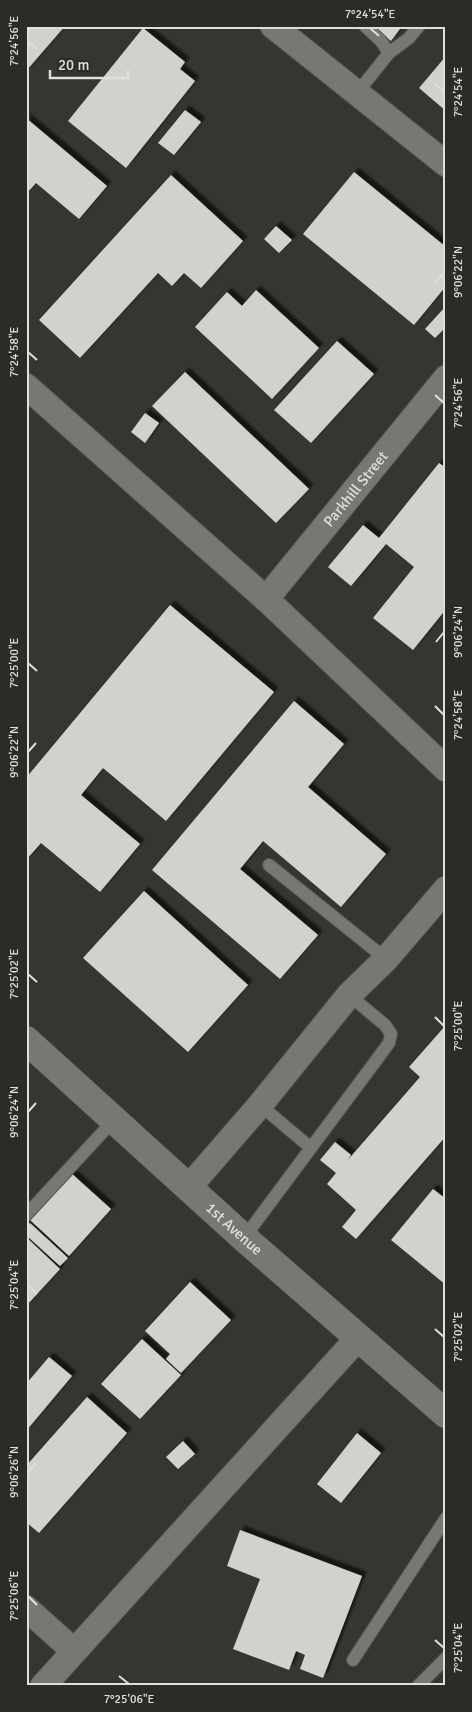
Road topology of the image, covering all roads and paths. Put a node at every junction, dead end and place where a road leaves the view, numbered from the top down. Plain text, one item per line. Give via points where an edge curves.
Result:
1 (273, 26) edge
2 (364, 26) edge
3 (419, 26) edge
4 (389, 53) junction
5 (357, 93) junction
6 (446, 164) edge
7 (446, 378) edge
8 (26, 386) edge
9 (266, 599) junction
10 (446, 769) edge
11 (269, 865) dead end
12 (446, 889) edge
13 (386, 959) junction
14 (349, 995) junction
15 (26, 1040) edge
16 (260, 1105) junction
17 (114, 1120) junction
18 (311, 1148) junction
19 (189, 1188) junction
20 (26, 1215) edge
21 (244, 1238) junction
22 (359, 1337) junction
23 (446, 1414) edge
24 (446, 1518) edge
25 (26, 1608) edge
26 (74, 1651) junction
27 (446, 1658) edge
28 (353, 1660) dead end
29 (43, 1686) edge
30 (418, 1686) edge

1 - 5 street
2 - 4 lane
3 - 4 lane
4 - 5 lane
5 - 6 street
7 - 9 street, Parkhill Street
8 - 9 street
9 - 10 street
11 - 13 lane
12 - 13 street
13 - 14 street
14 - 16 street
14 - 18 lane via 385,1025 391,1034 389,1042
15 - 17 street, 1st Avenue
16 - 18 lane
16 - 19 street
17 - 19 street, 1st Avenue
17 - 20 lane
18 - 21 lane
19 - 21 street, 1st Avenue
21 - 22 street, 1st Avenue
22 - 23 street, 1st Avenue
22 - 26 street
24 - 28 lane
25 - 26 street
26 - 29 street
27 - 30 lane

